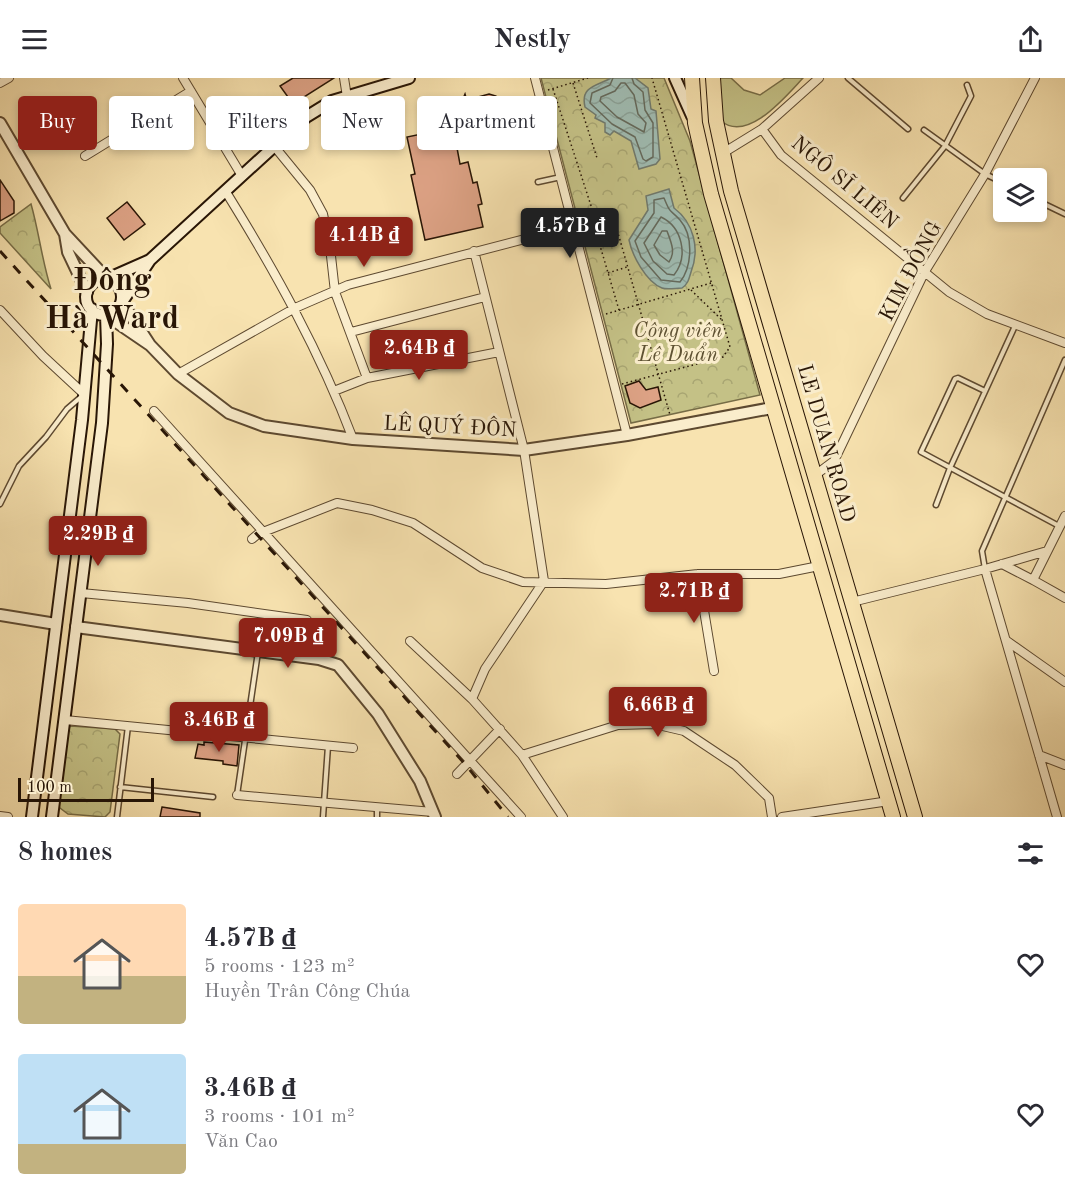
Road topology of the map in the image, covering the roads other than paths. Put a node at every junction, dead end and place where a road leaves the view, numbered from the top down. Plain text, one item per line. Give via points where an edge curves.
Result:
1 (9, 78) edge
2 (183, 78) edge
3 (344, 78) edge
4 (409, 78) edge
5 (535, 78) edge
6 (675, 78) edge
7 (692, 78) edge
8 (712, 78) edge
9 (819, 78) edge
10 (848, 78) edge
11 (1035, 78) edge
12 (0, 84) edge
13 (967, 85) dead end
14 (191, 92) junction
15 (347, 96) edge
16 (350, 96) edge
17 (0, 123) edge
18 (695, 123) junction
19 (762, 129) junction
20 (908, 129) dead end
21 (924, 130) dead end
22 (945, 146) junction
23 (270, 150) edge
24 (277, 150) edge
25 (723, 153) junction
26 (85, 156) dead end
27 (703, 158) junction
28 (985, 174) junction
29 (242, 176) junction
30 (562, 177) junction
31 (993, 178) edge
32 (538, 182) dead end
33 (226, 192) junction
34 (903, 198) dead end
35 (1047, 205) edge
36 (1065, 214) edge
37 (575, 226) junction
38 (65, 234) junction
39 (474, 251) junction
40 (150, 260) junction
41 (924, 273) junction
42 (107, 279) junction
43 (87, 292) junction
44 (335, 292) junction
45 (485, 297) junction
46 (122, 302) junction
47 (295, 308) junction
48 (92, 309) junction
49 (0, 310) edge
50 (106, 315) junction
51 (1015, 325) junction
52 (351, 332) junction
53 (1065, 343) edge
54 (150, 345) junction
55 (499, 352) junction
56 (1065, 360) edge
57 (178, 374) junction
58 (368, 378) junction
59 (334, 391) junction
60 (985, 391) junction
61 (84, 394) junction
62 (792, 401) junction
63 (772, 408) junction
64 (154, 411) dead end
65 (627, 435) junction
66 (353, 439) junction
67 (524, 450) junction
68 (950, 468) junction
69 (814, 476) junction
70 (1005, 498) junction
71 (1, 501) edge
72 (936, 506) dead end
73 (1065, 516) edge
74 (1060, 527) junction
75 (263, 532) junction
76 (252, 539) dead end
77 (1047, 551) junction
78 (1002, 564) junction
79 (819, 566) junction
80 (985, 569) junction
81 (698, 574) junction
82 (1033, 580) junction
83 (544, 581) junction
84 (81, 593) junction
85 (1065, 598) edge
86 (852, 602) junction
87 (0, 615) edge
88 (308, 620) dead end
89 (56, 624) junction
90 (76, 627) junction
91 (410, 640) dead end
92 (1007, 641) junction
93 (259, 651) junction
94 (714, 670) dead end
95 (1065, 682) edge
96 (472, 699) junction
97 (65, 720) junction
98 (128, 725) junction
99 (500, 729) junction
100 (246, 737) junction
101 (328, 746) junction
102 (353, 748) dead end
103 (522, 755) junction
104 (1039, 755) junction
105 (471, 759) junction
106 (1065, 765) edge
107 (457, 774) dead end
108 (120, 788) junction
109 (237, 795) joint
110 (213, 797) dead end
111 (889, 801) junction
112 (323, 804) junction
113 (377, 808) junction
114 (434, 814) edge
115 (0, 816) edge
116 (9, 817) edge
117 (32, 817) edge
118 (52, 817) edge
119 (117, 817) edge
120 (323, 817) edge
121 (376, 817) edge
122 (521, 817) edge
123 (563, 817) edge
124 (772, 817) edge
125 (782, 817) edge
126 (893, 817) edge
127 (915, 817) edge
128 (1057, 817) edge

1 - 12 street
2 - 14 street
3 - 15 street
4 - 16 main road
5 - 30 street
6 - 18 main road
7 - 18 highway, LE DUAN ROAD
8 - 25 highway, LE DUAN ROAD
9 - 19 street
10 - 20 lane
11 - 28 street, KIM ĐỒNG
13 - 22 lane via 971,96
14 - 26 street
14 - 29 street
17 - 38 main road
18 - 27 highway, LE DUAN ROAD
19 - 25 street
19 - 41 street, NGÔ SĨ LIÊN via 781,154
21 - 22 lane
22 - 28 lane
22 - 34 lane
23 - 29 main road
24 - 44 street via 310,190 323,214
25 - 27 highway
25 - 62 highway, LE DUAN ROAD
27 - 63 highway, LE DUAN ROAD
28 - 31 lane
28 - 41 street, KIM ĐỒNG
29 - 33 main road
30 - 32 lane
30 - 37 street
33 - 40 main road
33 - 47 street
35 - 36 lane
37 - 39 street
37 - 65 street
38 - 42 main road
38 - 43 main road via 68,252
39 - 44 street via 348,285
39 - 45 street
40 - 42 main road
40 - 46 main road
41 - 51 street, NGÔ SĨ LIÊN via 968,303
41 - 69 street, KIM ĐỒNG via 834,461
42 - 43 main road via 91,284
42 - 46 main road via 119,287
43 - 48 main road
44 - 47 street
44 - 52 street
45 - 52 street
45 - 55 street
46 - 50 main road
46 - 54 main road, LÊ QUÝ ĐÔN
47 - 57 street
47 - 59 street
48 - 50 main road
48 - 61 main road
49 - 61 street
50 - 54 main road, LÊ QUÝ ĐÔN
50 - 84 main road via 102,423
51 - 53 street, NGÔ SĨ LIÊN
51 - 60 lane
52 - 58 street
54 - 57 main road, LÊ QUÝ ĐÔN
55 - 58 street
55 - 67 street
56 - 70 lane
57 - 66 main road, LÊ QUÝ ĐÔN via 229,413 249,422
58 - 59 street
59 - 66 street
60 - 68 lane
60 - 68 lane via 956,378 921,452
61 - 71 lane via 19,466
61 - 89 main road
62 - 63 highway
62 - 69 highway, LE DUAN ROAD
63 - 65 main road, LÊ QUÝ ĐÔN
63 - 79 highway, LE DUAN ROAD
64 - 75 street
65 - 67 main road, LÊ QUÝ ĐÔN
66 - 67 main road, LÊ QUÝ ĐÔN
67 - 83 street
68 - 70 lane
68 - 72 lane
69 - 86 highway, LE DUAN ROAD
70 - 74 lane
70 - 80 lane via 982,551
73 - 74 street
74 - 77 street
75 - 76 street
75 - 83 street via 337,503 412,523 500,576 523,582
75 - 105 street
77 - 78 street
77 - 82 street
78 - 80 street
78 - 82 street
79 - 81 street via 779,574
79 - 111 highway, LE DUAN ROAD
80 - 86 street
80 - 92 street
81 - 83 street via 606,584
81 - 94 street
82 - 85 street
83 - 96 street via 484,669
84 - 88 street
84 - 90 main road
86 - 127 highway, LE DUAN ROAD
87 - 89 main road
89 - 90 main road
89 - 117 main road
90 - 93 main road
90 - 97 main road
91 - 96 street
92 - 95 street
92 - 104 street
93 - 100 lane
93 - 114 main road via 338,664 405,755
96 - 99 street
97 - 98 street
97 - 118 main road
98 - 100 street
98 - 108 lane
99 - 103 street
99 - 105 street
100 - 101 street
100 - 109 lane
101 - 102 street
101 - 112 lane
103 - 123 street
103 - 124 street via 618,725 654,724 684,731 735,765 769,798
104 - 106 street
104 - 128 street
105 - 107 street
105 - 122 street
108 - 110 lane
108 - 119 lane
109 - 112 street
111 - 125 street
111 - 126 highway, LE DUAN ROAD
112 - 113 street
112 - 120 lane
113 - 114 street
113 - 121 lane
115 - 116 street

